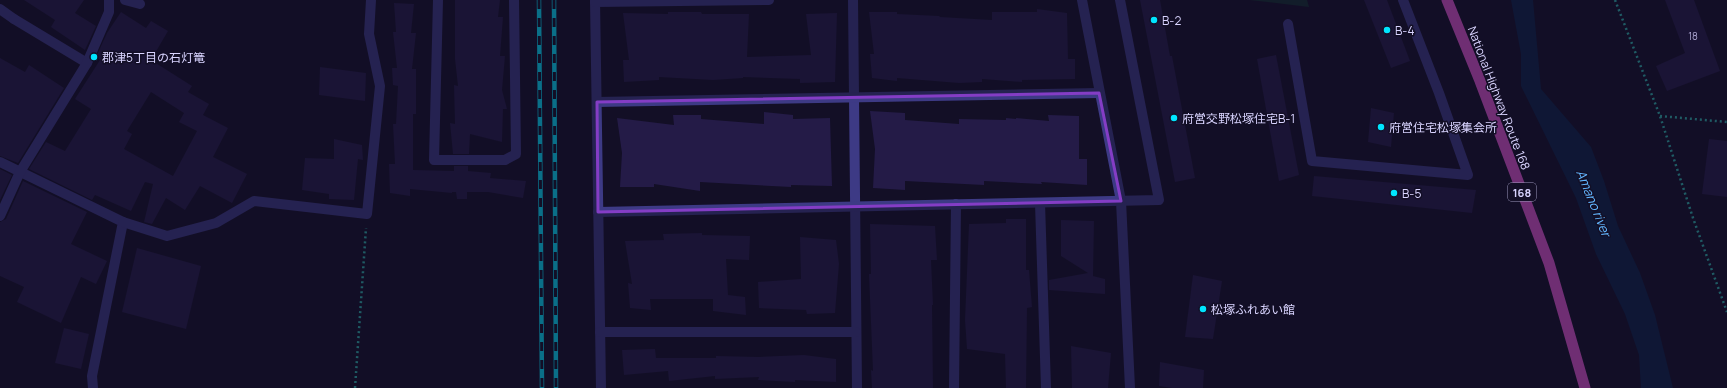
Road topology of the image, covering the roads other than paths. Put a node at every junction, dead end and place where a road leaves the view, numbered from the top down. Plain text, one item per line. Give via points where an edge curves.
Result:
1 (109, 0) edge
2 (125, 0) edge
3 (371, 0) edge
4 (438, 0) edge
5 (514, 0) edge
6 (769, 0) edge
7 (853, 0) edge
8 (1082, 0) edge
9 (1120, 0) edge
10 (1403, 0) edge
11 (1447, 0) edge
12 (595, 1) edge
13 (140, 4) dead end
14 (0, 9) edge
15 (1288, 24) dead end
16 (87, 63) junction
17 (1099, 92) junction
18 (854, 97) junction
19 (596, 102) junction
20 (0, 162) edge
21 (20, 172) junction
22 (1121, 201) junction
23 (1040, 203) junction
24 (956, 204) junction
25 (855, 206) junction
26 (598, 212) junction
27 (0, 216) edge
28 (123, 222) junction
29 (600, 332) junction
30 (856, 332) junction
31 (93, 388) edge
32 (601, 388) edge
33 (857, 388) edge
34 (954, 388) edge
35 (1046, 388) edge
36 (1130, 388) edge
37 (1584, 388) edge

1 - 16 street via 109,12
2 - 13 street
3 - 28 street via 369,34 380,86 367,214 254,201 216,222 167,236
4 - 5 street via 434,160 505,160 516,154
6 - 12 street
7 - 18 street
8 - 17 street
9 - 22 street via 1159,200
10 - 15 street via 1468,175 1312,161
11 - 37 highway, National Highway Route 168 / 168 via 1549,263
12 - 19 street
14 - 16 street
16 - 21 street
17 - 18 street
17 - 22 street
18 - 19 street
18 - 25 street
19 - 26 street
20 - 21 street
21 - 27 street
21 - 28 street
22 - 23 street
22 - 36 street
23 - 24 street
23 - 35 street
24 - 25 street
24 - 34 street
25 - 26 street
25 - 30 street
26 - 29 street
28 - 31 street via 92,376
29 - 30 street
29 - 32 street
30 - 33 street

